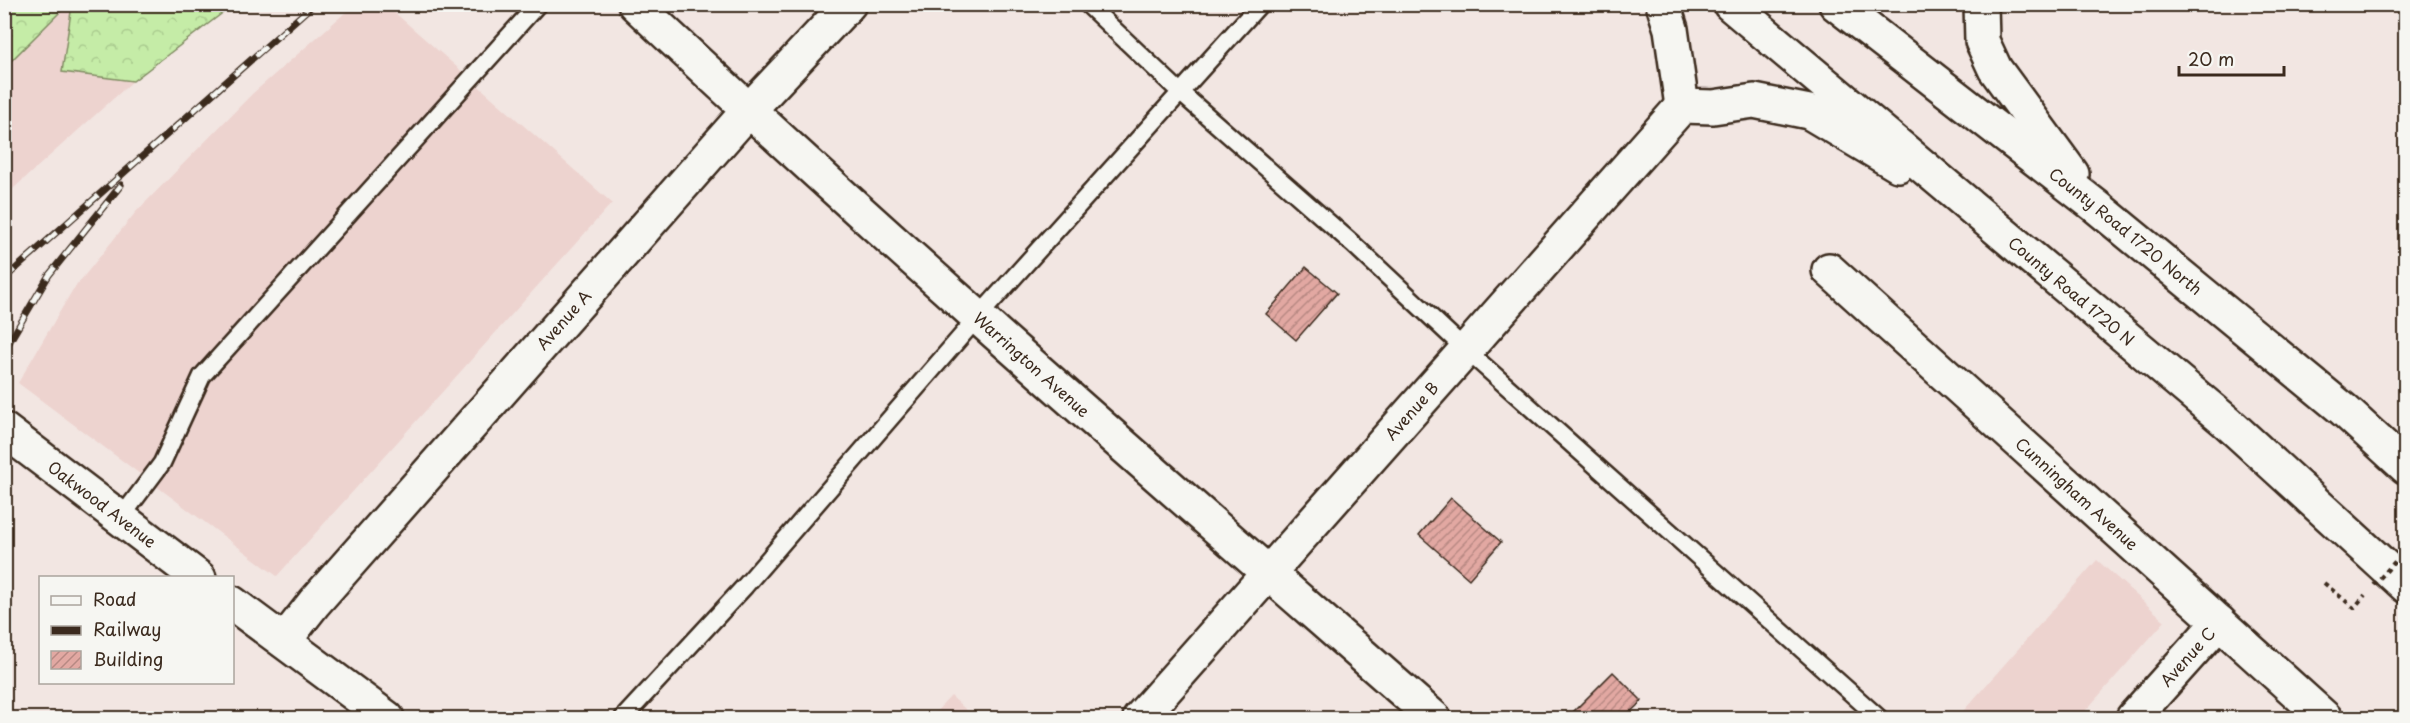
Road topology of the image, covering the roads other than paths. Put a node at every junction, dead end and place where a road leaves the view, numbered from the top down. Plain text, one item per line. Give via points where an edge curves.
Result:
1 (538, 4) edge
2 (635, 4) edge
3 (849, 4) edge
4 (1087, 4) edge
5 (1260, 4) edge
6 (1663, 4) edge
7 (1730, 4) edge
8 (1836, 4) edge
9 (1981, 4) edge
10 (1181, 93) junction
11 (1682, 106) junction
12 (748, 111) junction
13 (2097, 207) junction
14 (1989, 220) junction
15 (1829, 270) dead end
16 (977, 318) junction
17 (1465, 349) junction
18 (4, 430) edge
19 (2406, 467) edge
20 (120, 519) junction
21 (1270, 574) junction
22 (196, 576) edge
23 (2390, 586) edge
24 (234, 604) edge
25 (2218, 621) junction
26 (284, 641) junction
27 (387, 718) edge
28 (623, 718) edge
29 (1140, 718) edge
30 (1434, 718) edge
31 (1879, 718) edge
32 (2133, 718) edge
33 (2325, 718) edge

1 - 20 lane via 202,376 162,463
2 - 12 street, Warrington Avenue
3 - 12 street, Avenue A
4 - 10 lane
5 - 10 lane
6 - 11 street via 1671,28
7 - 14 street, County Road 1720 N
8 - 13 street, County Road 1720 North
9 - 13 street via 1982,41 1995,69
10 - 16 lane
10 - 17 lane via 1353,244
11 - 14 street via 1713,107 1754,101 1809,112
11 - 17 street, Avenue B
12 - 16 street, Warrington Avenue
12 - 26 street, Avenue A
13 - 19 street, County Road 1720 North via 2344,410
14 - 23 street, County Road 1720 N via 2228,423
15 - 25 street, Cunningham Avenue
16 - 21 street, Warrington Avenue
16 - 28 lane via 745,586
17 - 21 street, Avenue B
17 - 31 lane
18 - 20 street, Oakwood Avenue
20 - 22 street, Oakwood Avenue
21 - 29 street, Avenue B
21 - 30 street, Warrington Avenue
24 - 26 street
25 - 32 street, Avenue C
25 - 33 street, Cunningham Avenue
26 - 27 street

